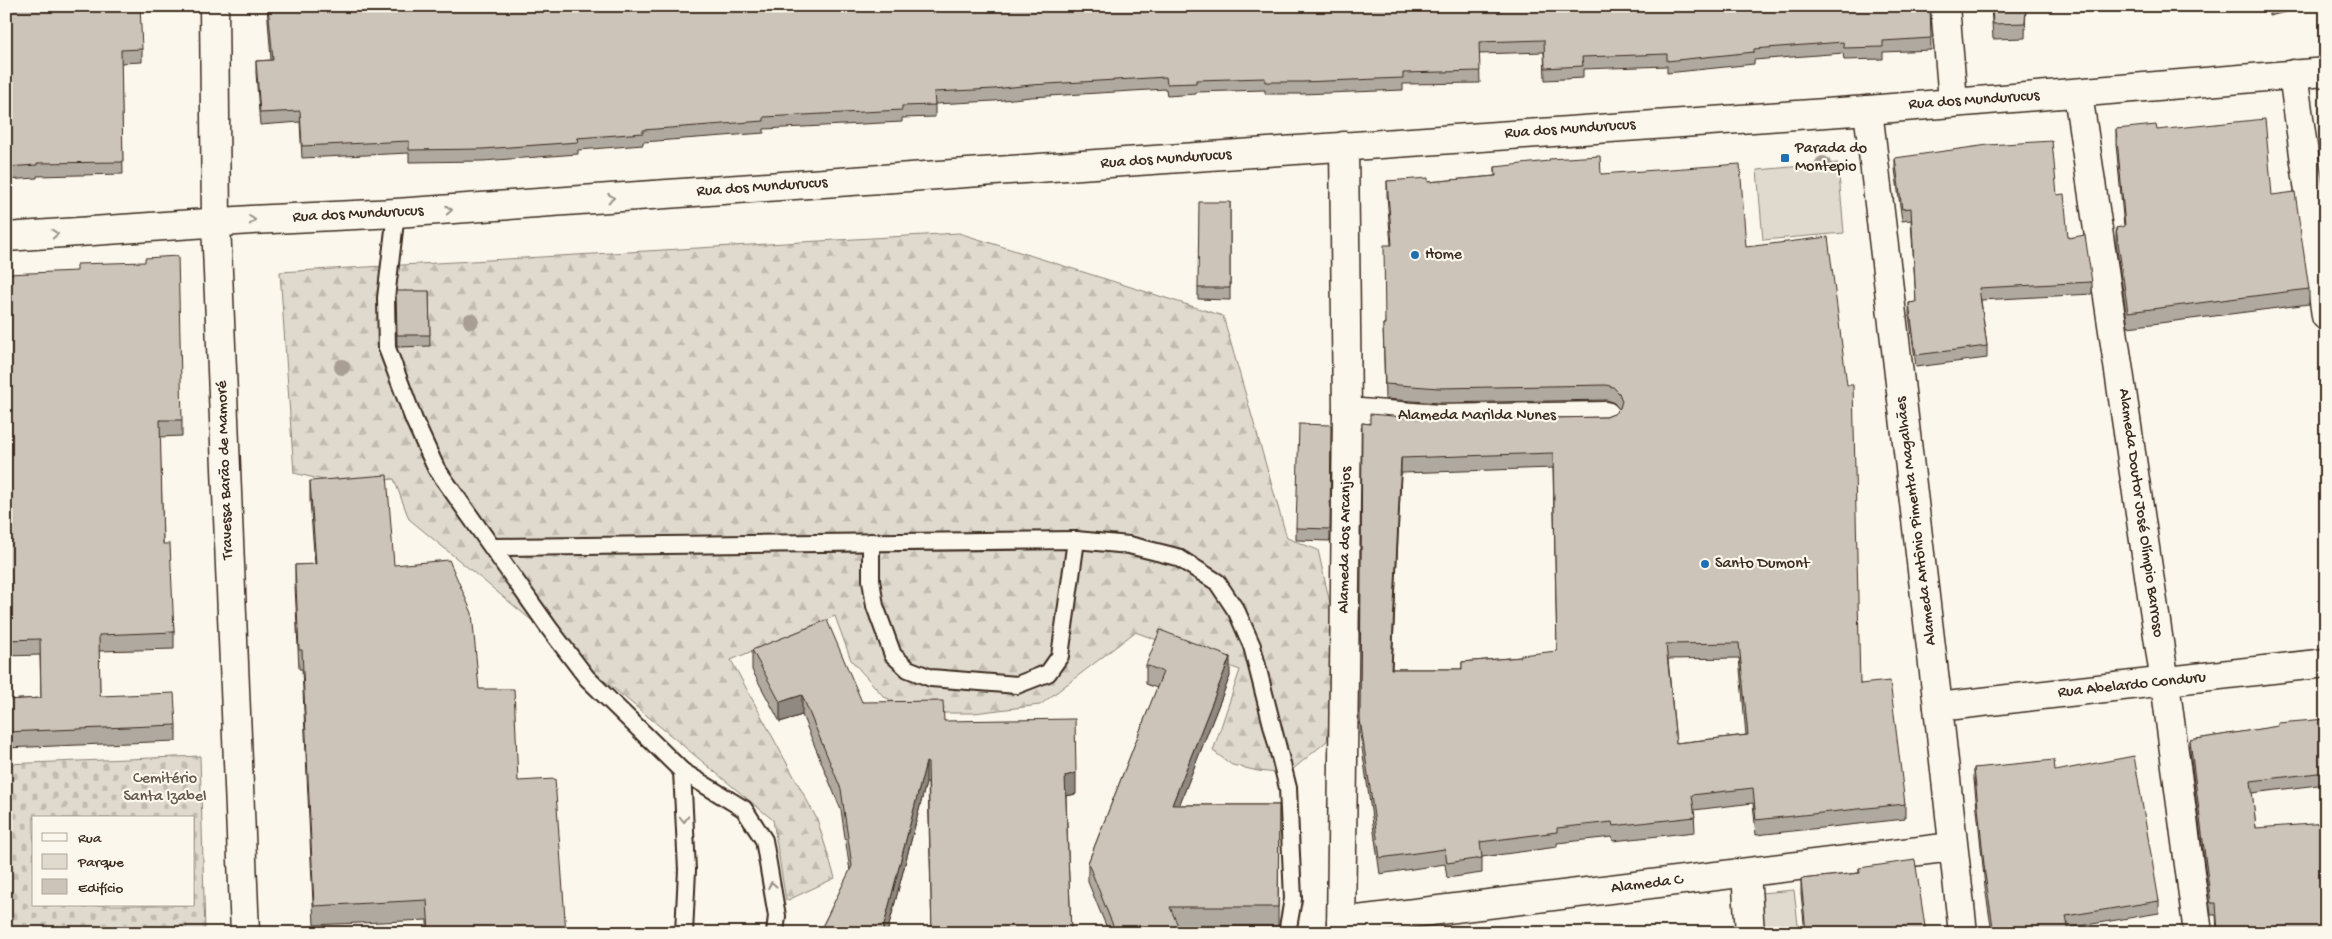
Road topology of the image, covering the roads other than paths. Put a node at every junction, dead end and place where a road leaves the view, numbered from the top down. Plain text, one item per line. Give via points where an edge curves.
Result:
1 (214, 6) edge
2 (1945, 6) edge
3 (2326, 72) edge
4 (2292, 74) junction
5 (2078, 94) junction
6 (1953, 101) junction
7 (1868, 110) junction
8 (1344, 146) junction
9 (396, 214) junction
10 (216, 222) junction
11 (6, 237) edge
12 (2326, 316) edge
13 (1347, 412) junction
14 (1606, 416) edge
15 (1076, 540) junction
16 (871, 542) junction
17 (493, 547) junction
18 (2326, 664) edge
19 (2165, 683) junction
20 (1938, 707) junction
21 (682, 771) junction
22 (1952, 847) junction
23 (1746, 873) junction
24 (1341, 927) edge
25 (245, 933) edge
26 (684, 933) edge
27 (775, 933) edge
28 (1287, 933) edge
29 (1750, 933) edge
30 (1963, 933) edge
31 (2198, 933) edge

1 - 10 street, Travessa Barão de Mamoré
2 - 6 street
3 - 4 street, Rua dos Mundurucus
4 - 5 street, Rua dos Mundurucus
4 - 12 street
5 - 6 street, Rua dos Mundurucus
5 - 19 street, Alameda Doutor José Olímpio Barroso
6 - 7 street, Rua dos Mundurucus
7 - 8 street, Rua dos Mundurucus
7 - 20 street, Alameda Antônio Pimenta Magalhães
9 -> 8 street, Rua dos Mundurucus
8 - 13 street, Alameda dos Arcanjos
10 -> 9 street, Rua dos Mundurucus
9 - 17 lane via 386,298 387,348 436,468
11 -> 10 street, Rua dos Mundurucus
10 - 25 street, Travessa Barão de Mamoré
13 - 14 street, Alameda Marilda Nunes via 1439,419
13 - 24 street, Alameda dos Arcanjos
15 - 16 lane
15 - 16 lane via 1060,656 1048,673 1017,685 931,678 908,669 894,655 875,606
15 - 28 lane via 1129,545 1177,557 1217,582 1237,612 1252,646 1288,788 1293,900
16 - 17 lane
17 - 21 lane via 548,628 587,678
18 - 19 street, Rua Abelardo Conduru
19 - 20 street, Rua Abelardo Conduru
19 - 31 street, Alameda Doutor José Olímpio Barroso
20 - 22 street, Alameda Antônio Pimenta Magalhães
21 -> 26 lane via 687,870
27 -> 21 lane via 777,916 764,840 744,810
22 - 23 street, Alameda C
22 - 30 street, Alameda Antônio Pimenta Magalhães
23 - 24 street, Alameda C
23 - 29 street

